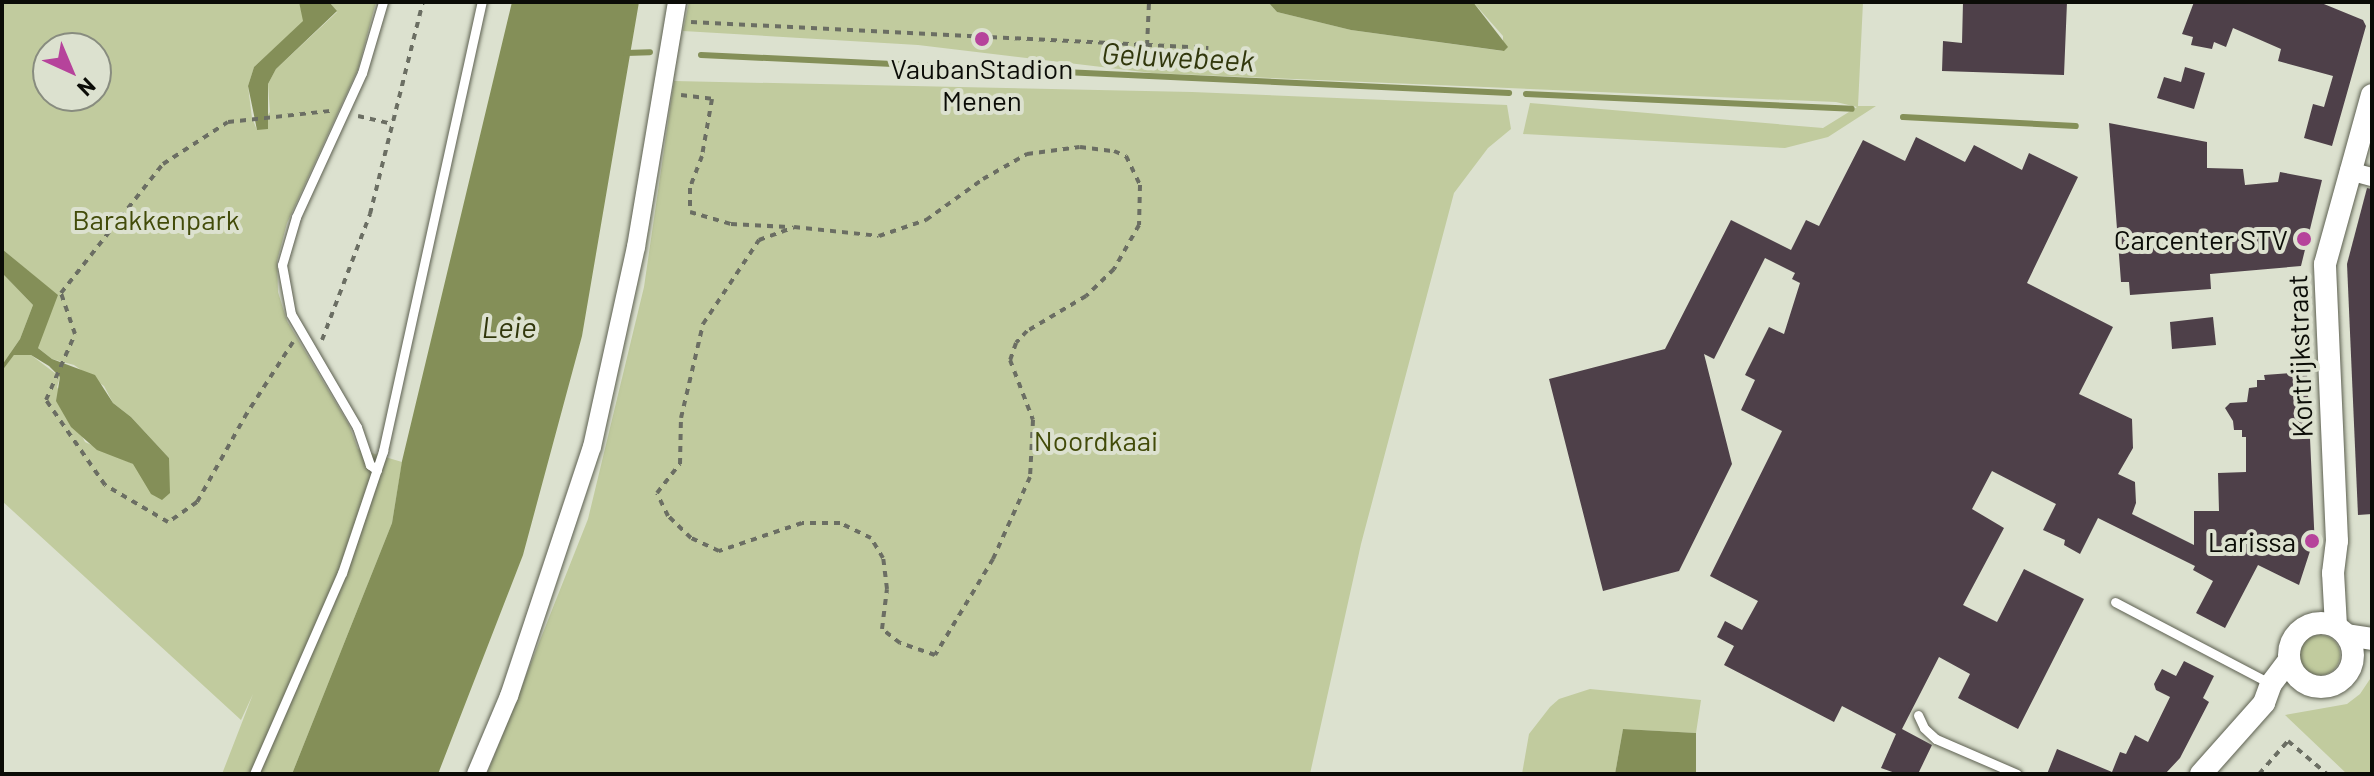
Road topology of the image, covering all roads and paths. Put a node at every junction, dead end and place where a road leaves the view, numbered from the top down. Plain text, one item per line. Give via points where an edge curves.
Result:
1 (383, 2) edge
2 (423, 2) edge
3 (482, 2) edge
4 (677, 2) edge
5 (1149, 2) edge
6 (673, 26) junction
7 (1147, 46) junction
8 (1208, 48) dead end
9 (663, 87) junction
10 (2372, 95) edge
11 (332, 111) dead end
12 (374, 121) dead end
13 (392, 124) junction
14 (2349, 171) junction
15 (2372, 177) edge
16 (794, 227) junction
17 (295, 340) dead end
18 (315, 358) junction
19 (377, 470) junction
20 (2333, 573) junction
21 (2115, 602) dead end
22 (2313, 623) junction
23 (2342, 631) junction
24 (2372, 639) edge
25 (2289, 660) junction
26 (2362, 660) edge
27 (2305, 684) junction
28 (2268, 694) junction
29 (1918, 715) dead end
30 (254, 774) edge
31 (476, 774) edge
32 (2017, 774) edge
33 (2201, 774) edge
34 (2259, 774) edge
35 (2327, 774) edge

1 - 18 lane via 362,73 284,250 284,290
2 - 13 path
3 - 19 lane
4 - 6 street
5 - 7 path
6 - 7 path
6 - 9 street
7 - 8 path
9 - 16 path via 712,99 690,188 690,212 731,224
9 - 31 street via 616,348 592,447 509,696
10 - 14 street, Kortrijkstraat
11 - 17 path via 228,122 163,164 61,293 75,334 46,400 105,485 168,522 197,502
12 - 13 path
13 - 18 path via 370,214
14 - 15 street
14 - 20 street, Kortrijkstraat via 2325,264 2337,541
16 - 16 path via 879,236 926,220 1027,154 1080,147 1126,156 1140,185 1139,225 1114,269 1086,296 1016,343 1010,360 1033,420 1030,477 993,559 935,655 900,643 882,629 887,589 883,558 871,538 840,523 802,523 719,551 691,538 668,516 657,493 680,464 681,418 703,324 759,240
18 - 19 lane
19 - 30 lane via 342,573
20 - 22 street, Kortrijkstraat
20 - 23 street, Kortrijkstraat
21 - 28 lane
22 - 23 street
22 - 25 street via 2295,635
23 - 24 street
23 - 26 street
25 - 27 street
25 - 28 street
26 - 27 street via 2329,686
27 - 28 street
28 - 33 street
29 - 32 lane via 1936,739
34 - 35 path via 2288,741

